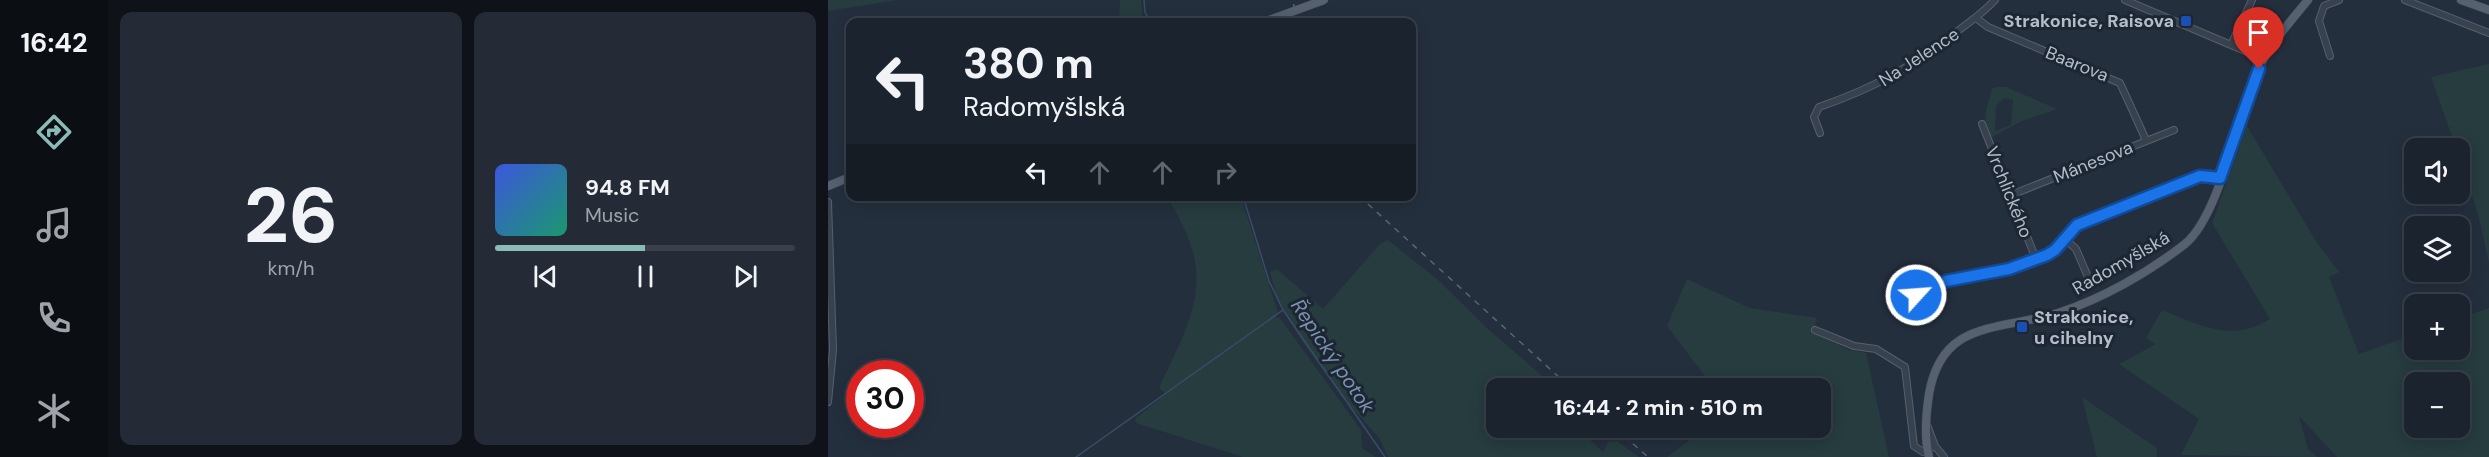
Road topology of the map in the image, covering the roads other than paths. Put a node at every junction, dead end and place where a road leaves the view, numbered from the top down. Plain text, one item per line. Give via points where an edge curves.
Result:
1 (1324, 0) edge
2 (1995, 0) edge
3 (2126, 0) edge
4 (2252, 0) edge
5 (2308, 0) edge
6 (2339, 0) edge
7 (2405, 0) edge
8 (2461, 0) edge
9 (2489, 10) edge
10 (1275, 18) edge
11 (1976, 18) junction
12 (2489, 33) edge
13 (2231, 45) junction
14 (2330, 56) dead end
15 (2264, 59) junction
16 (1982, 124) dead end
17 (2174, 130) dead end
18 (1820, 133) dead end
19 (2146, 140) junction
20 (2220, 178) junction
21 (846, 179) edge
22 (828, 186) edge
23 (2011, 195) junction
24 (828, 202) edge
25 (2064, 238) junction
26 (2036, 259) junction
27 (2088, 277) dead end
28 (1916, 295) dead end
29 (1815, 330) dead end
30 (828, 402) edge
31 (1931, 451) edge
32 (1944, 457) edge

1 - 10 main road, bridge
2 - 11 street
3 - 13 street
4 - 13 street
5 - 15 main road, Radomyšlská
6 - 14 street via 2324,6 2320,16
7 - 12 street
8 - 9 main road
11 - 18 street, Na Jelence via 1904,71 1820,107 1814,117
11 - 19 street, Baarova via 1988,27 2120,83
13 - 15 street
15 - 20 main road, Radomyšlská
16 - 23 street, Vrchlického
17 - 19 street, Mánesova
19 - 23 street, Mánesova
20 - 25 street via 2200,176 2077,225
20 - 31 main road, Radomyšlská via 2195,234 2153,265 2088,302 1967,336 1949,346 1934,369 1926,421
21 - 22 main road
23 - 26 street, Vrchlického
24 - 30 street via 833,350
25 - 26 street via 2051,253
25 - 27 street via 2076,249
26 - 28 street via 2009,269 1946,281
29 - 31 street via 1854,346 1876,349 1905,367 1914,446 1919,452
31 - 32 street

